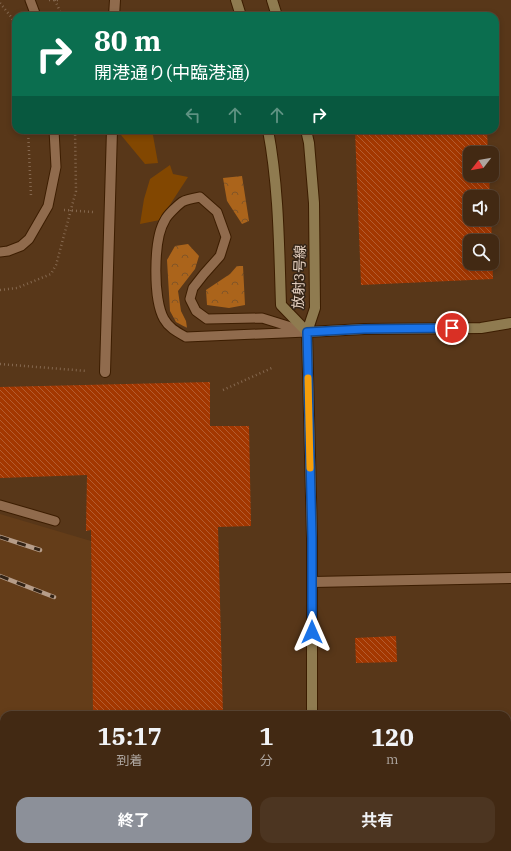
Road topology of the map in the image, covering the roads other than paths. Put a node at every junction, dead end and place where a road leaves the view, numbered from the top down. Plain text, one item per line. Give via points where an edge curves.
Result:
1 (30, 0) edge
2 (115, 0) edge
3 (236, 0) edge
4 (272, 0) edge
5 (34, 12) edge
6 (114, 12) edge
7 (240, 12) edge
8 (276, 12) edge
9 (54, 134) edge
10 (112, 134) edge
11 (269, 134) edge
12 (307, 134) edge
13 (0, 252) edge
14 (511, 323) edge
15 (307, 332) junction
16 (105, 372) road end
17 (0, 505) edge
18 (55, 521) dead end
19 (511, 578) edge
20 (313, 582) junction
21 (312, 711) edge

1 - 5 lane
2 - 6 street
3 - 7 street
4 - 8 street
9 - 13 lane via 56,167 48,206 29,239 21,246
10 - 16 street
11 - 15 street, 放射3号線 via 277,205 281,305
12 - 15 street, 放射3号線 via 314,203 315,308
14 - 15 street via 481,328
15 - 15 lane via 186,337 174,330 164,320 160,309 156,279 158,240 164,220 183,202 200,197 217,212 226,237 220,256 193,288 190,299 196,311 207,319 262,318
15 - 20 street
17 - 18 lane
19 - 20 street
20 - 21 street

